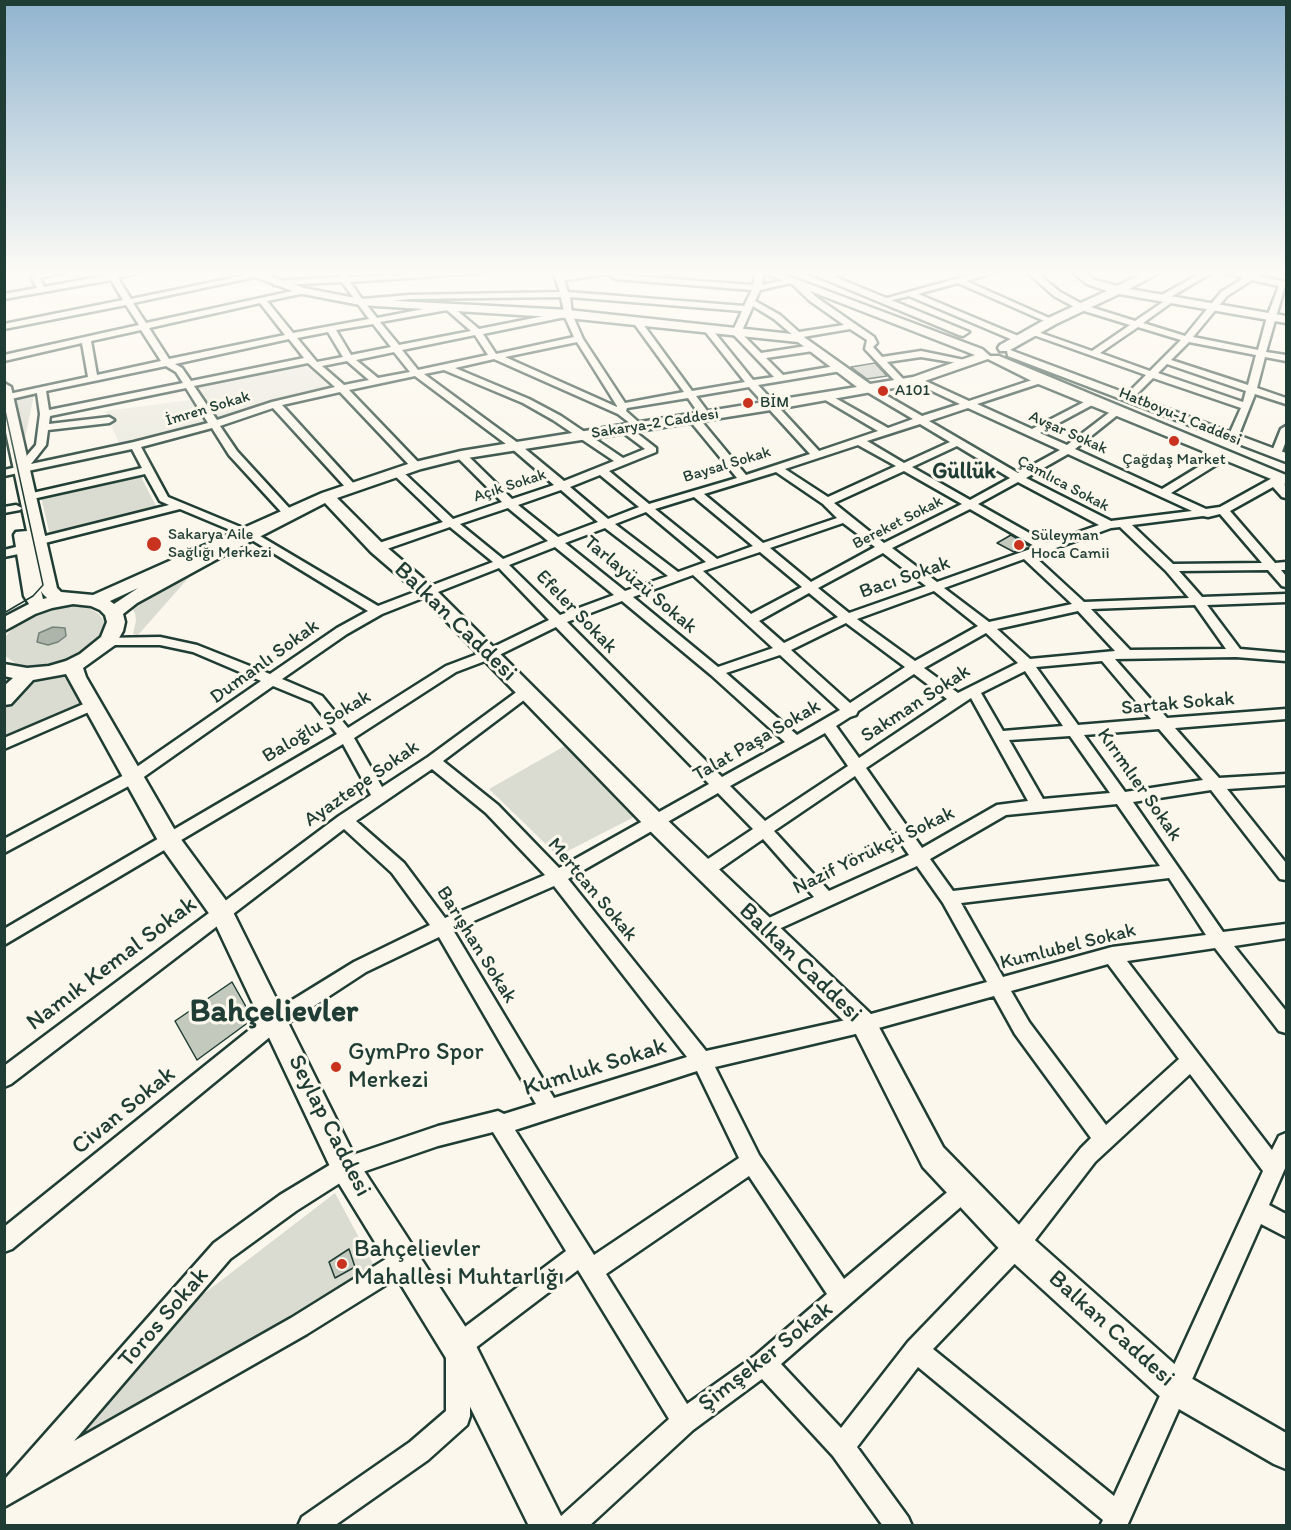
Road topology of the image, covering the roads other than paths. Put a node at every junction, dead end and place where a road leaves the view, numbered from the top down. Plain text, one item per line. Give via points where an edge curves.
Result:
1 (67, 343) edge
2 (87, 343) edge
3 (155, 343) edge
4 (255, 343) edge
5 (297, 343) edge
6 (339, 343) edge
7 (392, 343) edge
8 (423, 343) edge
9 (485, 343) edge
10 (557, 343) edge
11 (582, 343) edge
12 (653, 343) edge
13 (719, 343) edge
14 (746, 343) edge
15 (807, 343) edge
16 (872, 343) edge
17 (963, 343) edge
18 (970, 343) edge
19 (1012, 343) edge
20 (1063, 343) edge
21 (1108, 343) edge
22 (1183, 343) edge
23 (1211, 343) edge
24 (1265, 343) edge
25 (813, 348) junction
26 (396, 349) junction
27 (989, 353) junction
28 (1263, 353) junction
29 (1094, 354) junction
30 (493, 356) junction
31 (759, 356) junction
32 (4, 358) edge
33 (348, 358) junction
34 (1287, 358) edge
35 (879, 360) junction
36 (1166, 361) junction
37 (166, 362) junction
38 (312, 363) junction
39 (443, 366) junction
40 (841, 368) junction
41 (415, 372) junction
42 (1152, 374) junction
43 (93, 378) junction
44 (782, 379) junction
45 (916, 380) junction
46 (1041, 380) junction
47 (376, 381) junction
48 (901, 382) junction
49 (752, 385) junction
50 (189, 386) junction
51 (340, 388) junction
52 (867, 388) junction
53 (40, 390) junction
54 (1252, 390) junction
55 (6, 392) edge
56 (689, 393) junction
57 (825, 396) junction
58 (1129, 396) junction
59 (1093, 401) junction
60 (1287, 401) edge
61 (275, 404) junction
62 (967, 405) junction
63 (771, 406) junction
64 (1247, 406) junction
65 (621, 409) junction
66 (1117, 411) junction
67 (45, 414) junction
68 (700, 418) junction
69 (109, 420) dead end
70 (918, 420) junction
71 (215, 424) junction
72 (43, 428) junction
73 (632, 428) junction
74 (1287, 429) edge
75 (886, 430) junction
76 (1032, 433) junction
77 (581, 435) junction
78 (1233, 437) junction
79 (857, 440) junction
80 (958, 442) junction
81 (135, 445) junction
82 (514, 445) junction
83 (4, 449) edge
84 (1069, 449) junction
85 (461, 455) junction
86 (817, 455) junction
87 (1225, 455) junction
88 (1281, 456) edge
89 (621, 461) junction
90 (416, 466) junction
91 (777, 468) junction
92 (904, 468) junction
93 (147, 470) junction
94 (601, 470) junction
95 (11, 471) edge
96 (397, 472) junction
97 (1018, 478) junction
98 (744, 479) junction
99 (1283, 479) edge
100 (562, 486) junction
101 (351, 488) junction
102 (694, 492) junction
103 (1165, 492) junction
104 (1287, 495) edge
105 (327, 496) junction
106 (827, 502) junction
107 (510, 504) junction
108 (16, 505) edge
109 (969, 505) junction
110 (180, 506) junction
111 (646, 508) junction
112 (1224, 510) junction
113 (288, 513) junction
114 (1208, 514) junction
115 (845, 519) junction
116 (450, 522) junction
117 (606, 523) junction
118 (1124, 524) junction
119 (1109, 525) junction
120 (248, 534) junction
121 (558, 541) junction
122 (31, 545) junction
123 (761, 547) junction
124 (376, 548) junction
125 (883, 548) junction
126 (1047, 548) junction
127 (4, 554) edge
128 (1027, 555) junction
129 (501, 563) junction
130 (715, 563) junction
131 (1273, 566) junction
132 (1287, 566) edge
133 (1170, 568) junction
134 (694, 570) junction
135 (676, 576) junction
136 (1287, 583) edge
137 (811, 588) junction
138 (937, 588) junction
139 (427, 591) junction
140 (622, 597) junction
141 (1287, 598) edge
142 (73, 599) junction
143 (1197, 600) junction
144 (95, 602) junction
145 (39, 606) junction
146 (1081, 606) junction
147 (377, 611) junction
148 (114, 613) junction
149 (847, 618) junction
150 (752, 620) junction
151 (557, 621) junction
152 (4, 625) edge
153 (987, 627) junction
154 (108, 641) junction
155 (781, 650) junction
156 (1236, 653) junction
157 (1126, 654) junction
158 (488, 655) junction
159 (1105, 656) junction
160 (1287, 657) edge
161 (1027, 664) junction
162 (73, 665) junction
163 (913, 668) junction
164 (4, 670) edge
165 (716, 672) junction
166 (27, 674) junction
167 (273, 679) junction
168 (974, 690) junction
169 (527, 691) junction
170 (4, 699) edge
171 (957, 699) junction
172 (93, 705) junction
173 (851, 712) junction
174 (1287, 714) edge
175 (1163, 724) junction
176 (827, 725) junction
177 (1076, 732) junction
178 (345, 736) junction
179 (1000, 736) junction
180 (796, 743) junction
181 (4, 744) edge
182 (433, 761) junction
183 (857, 767) junction
184 (133, 777) junction
185 (1287, 779) edge
186 (1215, 784) junction
187 (720, 786) junction
188 (380, 797) junction
189 (1121, 798) junction
190 (1038, 805) junction
191 (345, 820) junction
192 (655, 822) junction
193 (764, 830) junction
194 (169, 840) junction
195 (4, 848) edge
196 (920, 857) junction
197 (705, 870) junction
198 (1173, 871) junction
199 (1287, 874) edge
200 (557, 877) junction
201 (825, 898) junction
202 (949, 898) junction
203 (222, 913) junction
204 (442, 927) junction
205 (764, 928) junction
206 (1287, 931) edge
207 (4, 938) edge
208 (1219, 939) junction
209 (1112, 955) junction
210 (1000, 988) junction
211 (276, 1021) junction
212 (864, 1023) junction
213 (1287, 1025) edge
214 (1191, 1060) junction
215 (702, 1061) junction
216 (4, 1078) edge
217 (550, 1109) junction
218 (498, 1121) junction
219 (1104, 1139) junction
220 (1287, 1143) edge
221 (752, 1162) junction
222 (345, 1167) junction
223 (1274, 1169) junction
224 (964, 1191) junction
225 (1257, 1210) junction
226 (1287, 1226) edge
227 (4, 1241) edge
228 (1017, 1245) junction
229 (405, 1260) junction
230 (586, 1262) junction
231 (842, 1296) junction
232 (458, 1346) junction
233 (916, 1350) junction
234 (764, 1363) junction
235 (1177, 1389) junction
236 (684, 1421) junction
237 (842, 1448) junction
238 (1287, 1452) edge
239 (11, 1491) edge
240 (1115, 1520) edge
241 (311, 1526) edge
242 (548, 1526) edge
243 (569, 1526) edge
244 (899, 1526) edge

1 - 32 street
2 - 43 street
3 - 37 street
4 - 37 street
5 - 38 street
6 - 33 street
7 - 26 street
8 - 26 street
9 - 30 street
10 - 30 street, İmren Sokak
11 - 65 street
12 - 56 street
13 - 49 street
14 - 31 street
15 - 25 main road
16 - 35 street via 868,347
17 - 27 main road, Hatboyu-1 Caddesi
18 - 27 main road
19 - 27 main road, Sakarya-2 Caddesi
20 - 29 street
21 - 29 street
22 - 36 street
23 - 28 street
24 - 28 street
25 - 31 street
25 - 40 main road
26 - 33 street
26 - 41 street
27 - 35 street via 921,354
27 - 45 main road, Sakarya-2 Caddesi
27 - 46 main road, Hatboyu-1 Caddesi
27 - 58 main road
28 - 34 street
28 - 54 street
29 - 42 street
30 - 39 street, İmren Sokak
30 - 65 street
31 - 44 street
33 - 38 street
33 - 47 street
35 - 48 street
36 - 42 street
36 - 54 street
37 - 43 street
37 - 50 street via 179,370
38 - 50 street
38 - 51 street
39 - 41 street, İmren Sokak
39 - 77 street via 526,401
40 - 44 street
40 - 52 main road
41 - 47 street, İmren Sokak
41 - 82 street
42 - 58 street
42 - 64 street
43 - 53 street
44 - 49 street
45 - 48 main road, Sakarya-2 Caddesi
45 - 62 street, Avşar Sokak
46 - 59 main road, Hatboyu-1 Caddesi
46 - 62 street, Baysal Sokak
47 - 51 street, İmren Sokak
48 - 52 main road, Sakarya-2 Caddesi
49 - 56 street
49 - 63 street
50 - 67 street
50 - 71 street
51 - 61 street, İmren Sokak
51 - 90 street
52 - 57 main road, Sakarya-2 Caddesi
52 - 70 street, Çamlıca Sokak
53 - 55 street
53 - 67 street
54 - 60 street
54 - 64 street
55 - 95 main road
56 - 65 street
56 - 68 street
57 - 63 main road, Sakarya-2 Caddesi
57 - 75 street
58 - 78 main road
59 - 66 main road, Hatboyu-1 Caddesi
59 - 76 street
61 - 71 street, İmren Sokak
61 - 101 street
62 - 70 street, Baysal Sokak
62 - 76 street, Avşar Sokak
63 - 68 main road, Sakarya-2 Caddesi
63 - 86 street
64 - 78 street
65 - 73 street
66 - 84 street, Bereket Sokak
66 - 87 main road, Hatboyu-1 Caddesi
67 - 72 street
68 - 73 main road, Sakarya-2 Caddesi
68 - 98 street
69 - 72 street
70 - 75 street, Baysal Sokak
70 - 80 street, Çamlıca Sokak
71 - 81 street, İmren Sokak
71 - 113 street via 233,453
72 - 95 street via 41,445
73 - 77 main road, Sakarya-2 Caddesi
73 - 89 street, Açık Sokak via 652,450
74 - 88 street
75 - 79 street, Baysal Sokak
76 - 84 street, Avşar Sokak
77 - 82 main road, Sakarya-2 Caddesi
77 - 89 street
78 - 88 main road
79 - 86 street, Baysal Sokak
79 - 92 street
80 - 92 street
80 - 97 street, Çamlıca Sokak
81 - 93 street
81 - 95 street, İmren Sokak
82 - 85 main road, Sakarya-2 Caddesi
82 - 100 street
83 - 95 main road
84 - 97 street, Bereket Sokak
84 - 103 street, Avşar Sokak
85 - 90 main road, Sakarya-2 Caddesi
85 - 107 street, Tarlayüzü Sokak
86 - 91 street, Baysal Sokak
87 - 99 main road, Hatboyu-1 Caddesi
87 - 103 street
89 - 94 street, Açık Sokak
90 - 96 main road, Sakarya-2 Caddesi
91 - 98 street, Baysal Sokak
91 - 106 street, Kırımlıer Sokak
92 - 106 street
92 - 109 street
93 - 108 street
93 - 110 street via 164,499
94 - 100 street, Açık Sokak
94 - 111 street
95 - 108 main road
96 - 101 main road, Sakarya-2 Caddesi
96 - 116 street, Efeler Sokak
97 - 109 street, Bereket Sokak
97 - 119 street, Çamlıca Sokak
98 - 102 street, Baysal Sokak
99 - 104 street via 1278,487
99 - 112 street
100 - 107 street, Açık Sokak
100 - 117 street
101 - 105 main road, Sakarya-2 Caddesi
102 - 111 street, Baysal Sokak
102 - 123 street
103 - 114 street, Avşar Sokak
105 - 113 main road, Sakarya-2 Caddesi
105 - 120 main road, Sakarya-2 Caddesi
105 - 124 main road, Balkan Caddesi
106 - 115 street, Kırımlıer Sokak
107 - 116 street, Açık Sokak
107 - 121 street, Tarlayüzü Sokak
108 - 122 main road
109 - 125 street, Bereket Sokak
109 - 126 street
110 - 120 street
110 - 122 street
111 - 117 street, Baysal Sokak
111 - 130 street
112 - 114 street
112 - 131 street
113 - 120 main road, Sakarya-2 Caddesi
114 - 118 street
115 - 123 street, Baloğlu Sokak
115 - 125 street, Kırımlıer Sokak
116 - 124 street, Açık Sokak
116 - 129 street, Efeler Sokak
117 - 121 street, Baysal Sokak
117 - 135 street
118 - 119 street, Çamlıca Sokak
118 - 133 street
119 - 126 street, Bacı Sokak
120 - 144 main road, Sakarya-2 Caddesi
120 - 147 street
120 - 148 main road via 131,599
121 - 129 street, Baysal Sokak
121 - 140 street, Tarlayüzü Sokak
122 - 127 street
122 - 142 main road via 49,590 56,597
122 - 145 main road via 33,596
123 - 130 street, Baloğlu Sokak
123 - 137 street
124 - 139 main road, Balkan Caddesi
125 - 137 street, Bereket Sokak
125 - 138 street, Kırımlıer Sokak
126 - 128 street, Bacı Sokak
128 - 138 street, Bacı Sokak
128 - 146 street
129 - 139 street, Baysal Sokak
129 - 151 street, Efeler Sokak
130 - 134 street, Baloğlu Sokak
131 - 132 street
131 - 133 street
131 - 136 street
133 - 143 street
134 - 135 street, Baloğlu Sokak
134 - 150 street
135 - 140 street, Baloğlu Sokak
137 - 149 street
137 - 150 street, Bereket Sokak
138 - 149 street, Bacı Sokak
138 - 153 street, Kırımlıer Sokak
139 - 147 street, Dumanlı Sokak
139 - 158 main road, Balkan Caddesi
140 - 151 street, Baloğlu Sokak
140 - 165 street, Tarlayüzü Sokak
141 - 143 street, Talat Paşa Sokak
142 - 144 main road
142 - 145 main road
143 - 146 street, Talat Paşa Sokak
143 - 156 street
144 - 148 main road
145 - 152 main road
146 - 153 street, Talat Paşa Sokak
146 - 157 street
147 - 167 street, Dumanlı Sokak
148 - 154 main road via 116,622
149 - 155 street, Bacı Sokak
149 - 163 street
150 - 155 street
151 - 158 street, Baloğlu Sokak
151 - 187 street, Efeler Sokak
153 - 161 street, Kırımlıer Sokak
153 - 163 street, Talat Paşa Sokak
154 - 162 main road
154 - 167 street via 160,641 197,649
155 - 165 street, Bacı Sokak
155 - 173 street
156 - 157 street, Sakman Sokak
156 - 160 street, Sakman Sokak
157 - 159 street, Sakman Sokak
158 - 169 main road, Balkan Caddesi
158 - 178 street, Baloğlu Sokak via 451,669
159 - 161 street, Sakman Sokak
159 - 175 street
161 - 168 street, Sakman Sokak
161 - 177 street, Kırımlıer Sokak
162 - 166 main road
162 - 172 main road, Seylap Caddesi
163 - 171 street
163 - 173 street, Talat Paşa Sokak
164 - 166 main road
165 - 180 street, Tarlayüzü Sokak
166 - 170 main road
167 - 178 street via 317,699
167 - 184 street, Dumanlı Sokak
168 - 171 street, Sakman Sokak
168 - 179 street
169 - 182 street, Ayaztepe Sokak
169 - 192 main road, Balkan Caddesi
171 - 183 street, Sakman Sokak
172 - 181 street
172 - 184 main road, Seylap Caddesi
173 - 176 street, Talat Paşa Sokak
174 - 175 street, Sartak Sokak
175 - 177 street, Sartak Sokak
175 - 186 street
176 - 180 street, Talat Paşa Sokak
176 - 183 street
177 - 179 street, Sartak Sokak
177 - 189 street, Kırımlıer Sokak
178 - 188 street
178 - 194 street, Baloğlu Sokak
179 - 190 street
180 - 187 street, Talat Paşa Sokak
182 - 188 street, Ayaztepe Sokak
182 - 200 street, Mertcan Sokak via 492,809
183 - 193 street, Sakman Sokak
183 - 196 street
184 - 194 main road, Seylap Caddesi
184 - 195 street, Dumanlı Sokak
185 - 186 street, Nazif Yörükçü Sokak
186 - 189 street, Nazif Yörükçü Sokak
186 - 199 street
187 - 192 street, Talat Paşa Sokak
187 - 193 street, Efeler Sokak
188 - 191 street, Ayaztepe Sokak
189 - 190 street, Nazif Yörükçü Sokak
189 - 198 street, Kırımlıer Sokak
190 - 196 street, Nazif Yörükçü Sokak via 1003,809
191 - 203 street, Ayaztepe Sokak
191 - 204 street, Barışhan Sokak via 398,868
192 - 197 main road, Balkan Caddesi
192 - 200 street, Talat Paşa Sokak
193 - 197 street, Sakman Sokak
193 - 201 street, Efeler Sokak
194 - 203 main road, Seylap Caddesi
194 - 207 street, Baloğlu Sokak
196 - 201 street, Nazif Yörükçü Sokak
196 - 202 street
197 - 205 main road, Balkan Caddesi
198 - 202 street
198 - 208 street, Kırımlıer Sokak
200 - 204 street, Talat Paşa Sokak
200 - 215 street, Mertcan Sokak
201 - 205 street, Nazif Yörükçü Sokak
202 - 210 street
203 - 211 main road, Seylap Caddesi
203 - 216 street, Namık Kemal Sokak
204 - 211 street, Talat Paşa Sokak via 360,968
204 - 217 street, Barışhan Sokak
205 - 212 main road, Balkan Caddesi
206 - 208 street, Kumlubel Sokak
208 - 209 street, Kumlubel Sokak
208 - 213 street, Kırımlıer Sokak
209 - 210 street, Kumlubel Sokak
209 - 214 street
210 - 212 street, Kumlubel Sokak
210 - 219 street via 1022,1028
211 - 222 main road, Seylap Caddesi
211 - 227 street, Civan Sokak
212 - 215 street, Kumluk Sokak
212 - 224 main road, Balkan Caddesi via 933,1157
214 - 219 street
214 - 223 street
215 - 217 street, Kumluk Sokak
215 - 221 street, Mertcan Sokak
217 - 218 street, Kumluk Sokak via 502,1124
218 - 222 street, Kumluk Sokak
218 - 230 street
219 - 228 street
220 - 223 street
221 - 230 street
221 - 231 street, Mertcan Sokak
222 - 229 main road, Seylap Caddesi
222 - 239 street, Toros Sokak via 222,1251
223 - 225 street
224 - 228 main road, Balkan Caddesi
224 - 231 street, Şimşeker Sokak
225 - 226 street
225 - 235 street
228 - 233 street
228 - 235 main road, Balkan Caddesi
229 - 232 main road, Seylap Caddesi
229 - 239 street via 299,1326
230 - 232 street
230 - 236 street
231 - 234 street, Şimşeker Sokak
232 - 241 street via 458,1416 419,1450
232 - 242 main road, Seylap Caddesi
233 - 237 street
233 - 240 street
234 - 236 street, Şimşeker Sokak
234 - 237 street
235 - 238 main road, Balkan Caddesi
235 - 240 street
236 - 243 street, Şimşeker Sokak
237 - 244 street

